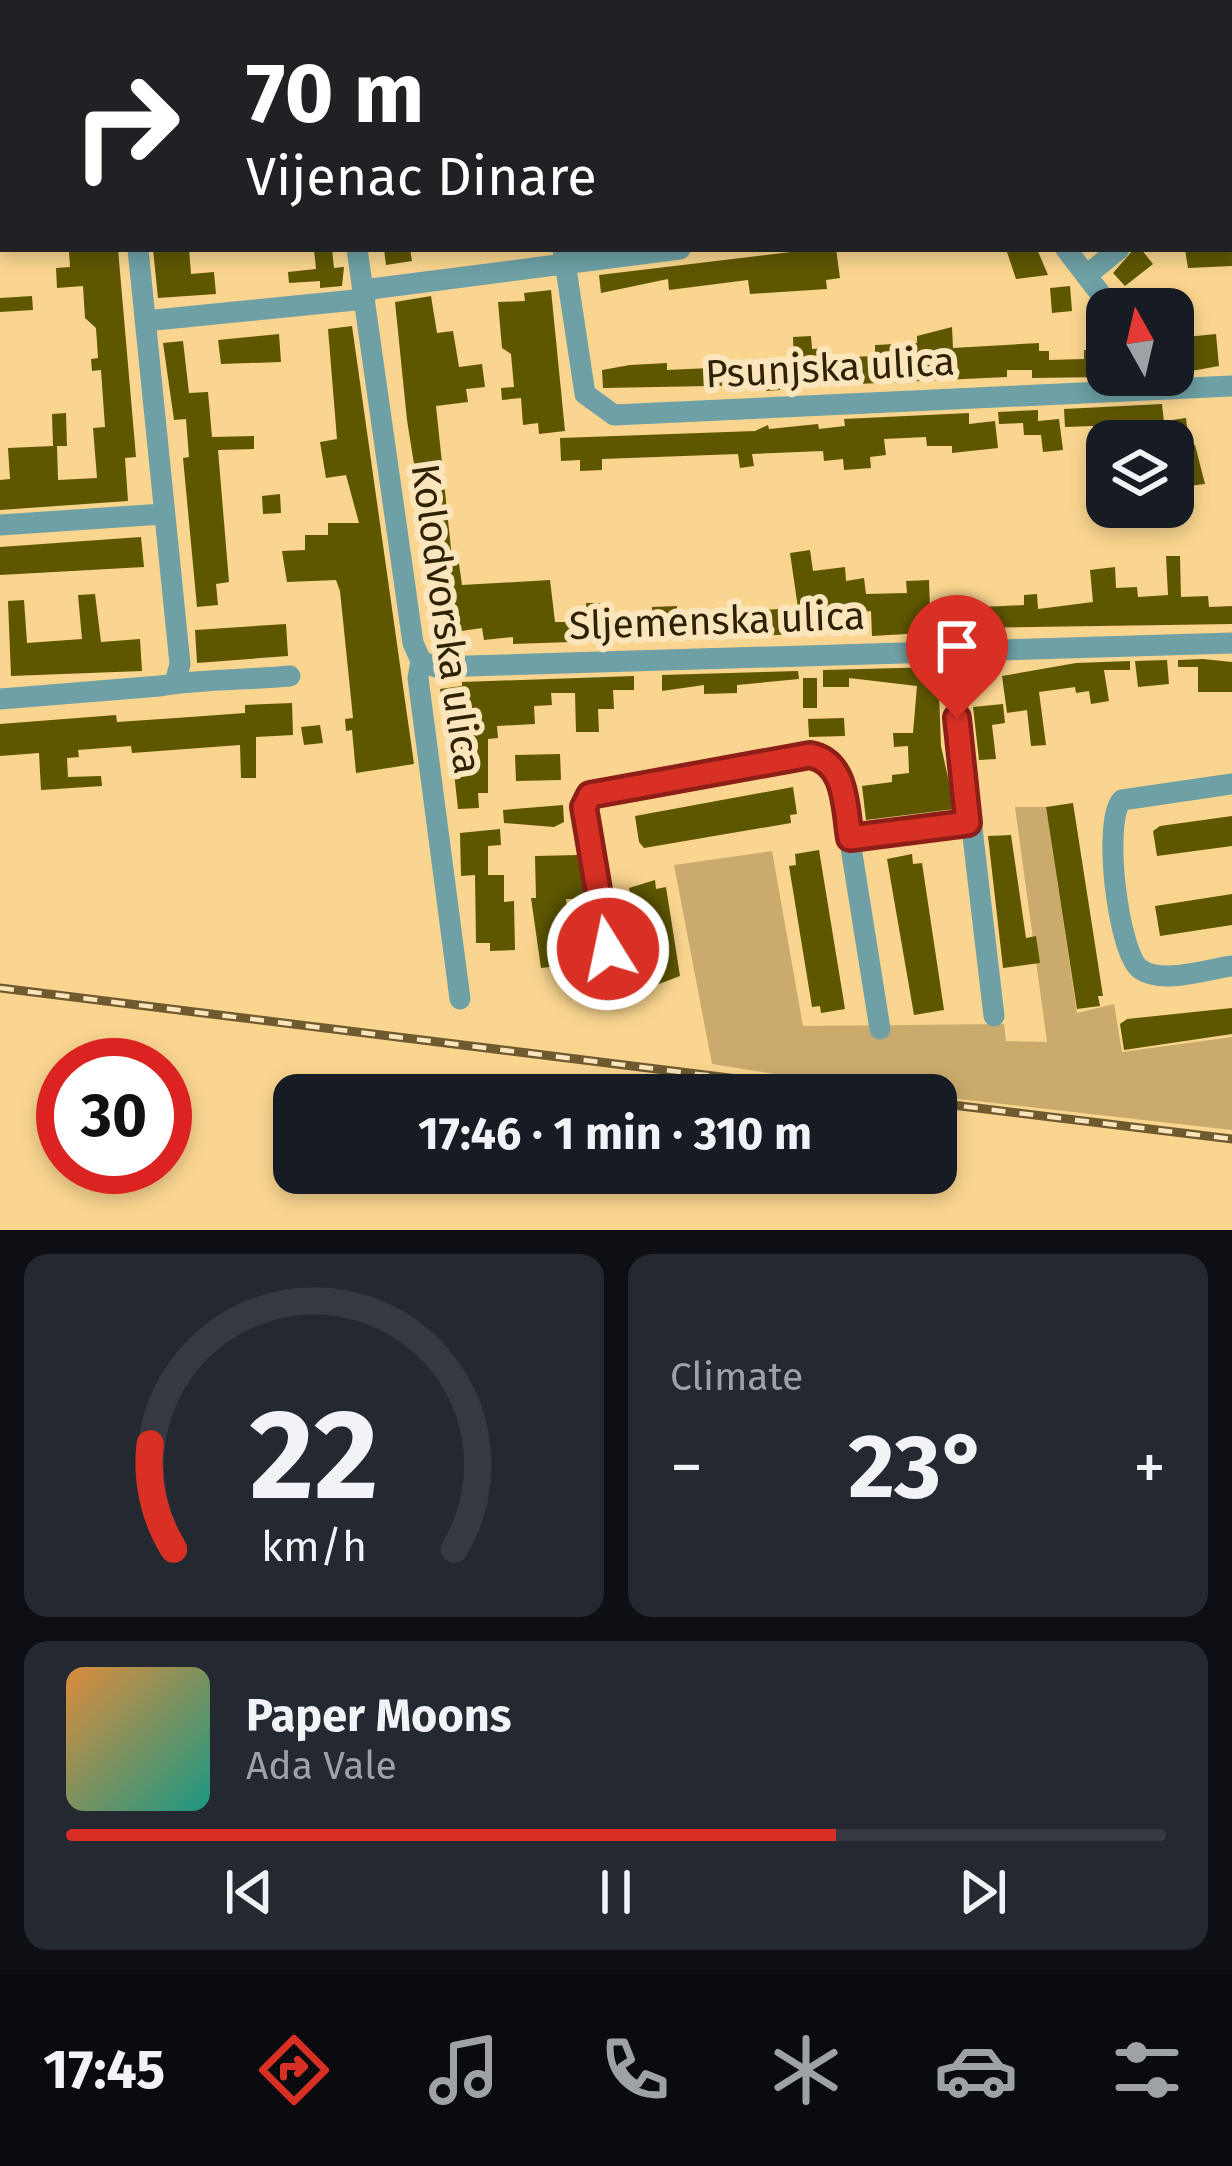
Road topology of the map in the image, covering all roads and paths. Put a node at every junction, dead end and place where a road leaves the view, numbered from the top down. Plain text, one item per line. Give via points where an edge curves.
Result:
1 (137, 252) edge
2 (357, 252) edge
3 (636, 252) edge
4 (1069, 252) edge
5 (1115, 252) edge
6 (564, 257) edge
7 (1088, 275) junction
8 (1097, 288) edge
9 (364, 294) junction
10 (145, 321) junction
11 (1194, 384) edge
12 (1232, 386) edge
13 (1086, 387) edge
14 (163, 514) junction
15 (0, 525) edge
16 (1232, 643) edge
17 (951, 649) junction
18 (421, 661) junction
19 (290, 676) dead end
20 (176, 679) junction
21 (0, 699) edge
22 (1232, 784) edge
23 (968, 823) junction
24 (850, 838) junction
25 (1232, 966) edge
26 (460, 999) dead end
27 (617, 999) dead end
28 (994, 1016) dead end
29 (880, 1030) dead end

1 - 10 street
2 - 9 street, Kolodvorska ulica
3 - 6 street
4 - 7 street
5 - 7 street
6 - 9 street
6 - 13 street, Psunjska ulica via 585,394 614,415
7 - 8 street
9 - 10 street
9 - 18 street, Kolodvorska ulica
10 - 14 street
11 - 12 street, Psunjska ulica
14 - 15 street
14 - 20 street
16 - 17 street, Sljemenska ulica
17 - 18 street, Sljemenska ulica via 436,667
17 - 23 street
18 - 26 street, Kolodvorska ulica
19 - 20 street
20 - 21 street
22 - 25 street via 1122,800 1109,831 1128,951 1139,968 1163,975
23 - 24 street
23 - 28 street
24 - 27 street via 838,773 810,755 590,795 584,807
24 - 29 street

